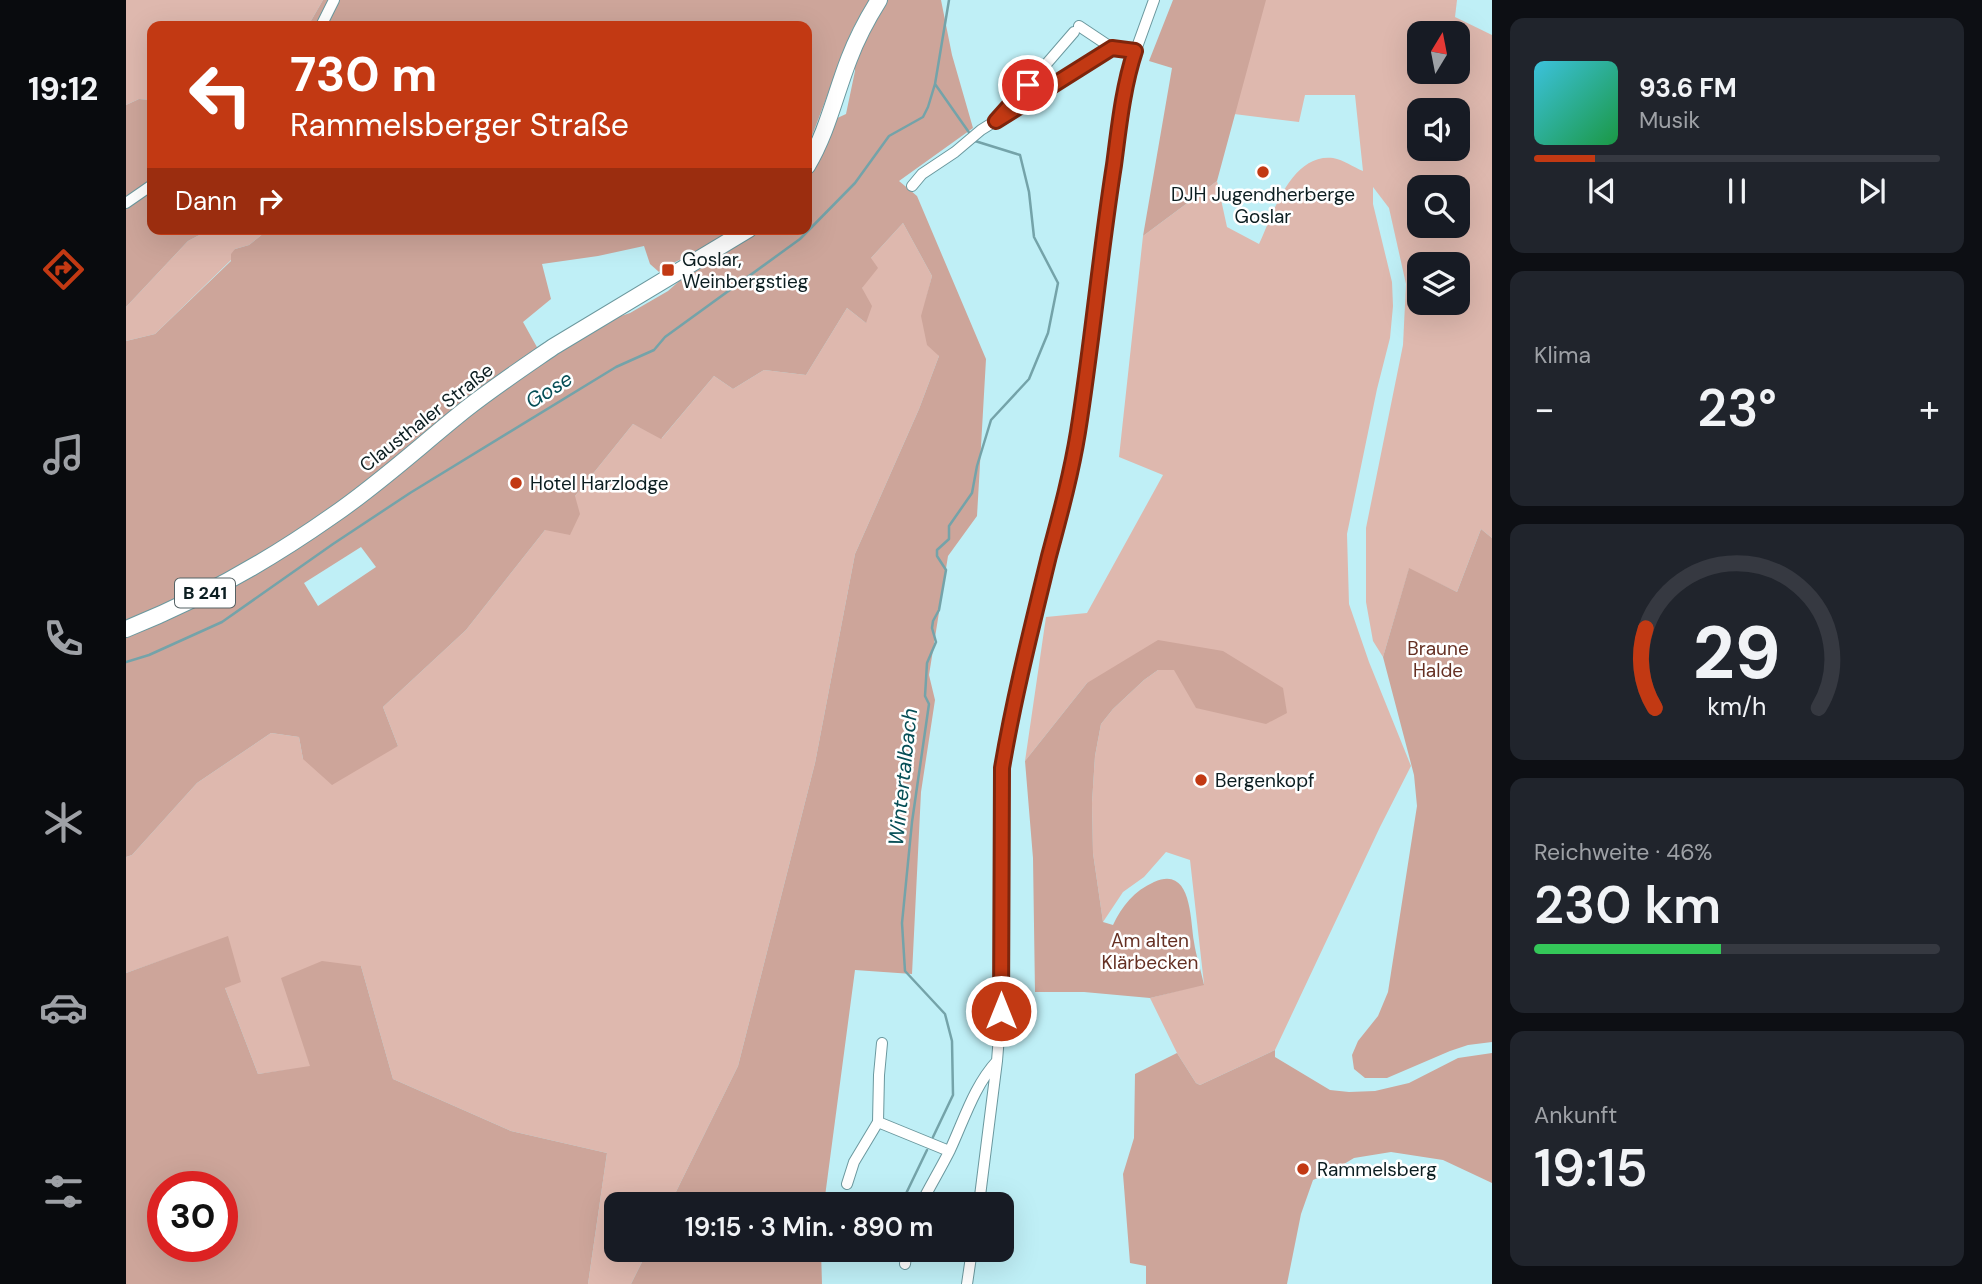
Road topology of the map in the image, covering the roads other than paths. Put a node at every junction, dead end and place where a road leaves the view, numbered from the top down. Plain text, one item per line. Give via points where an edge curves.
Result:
1 (334, 0) edge
2 (879, 0) edge
3 (1154, 0) edge
4 (324, 21) edge
5 (1112, 48) junction
6 (1135, 51) junction
7 (996, 121) junction
8 (812, 157) edge
9 (912, 186) dead end
10 (147, 188) edge
11 (126, 203) edge
12 (739, 235) edge
13 (126, 629) edge
14 (882, 1043) dead end
15 (997, 1061) junction
16 (878, 1122) junction
17 (949, 1151) junction
18 (848, 1184) dead end
19 (927, 1192) edge
20 (981, 1192) edge
21 (970, 1262) edge
22 (968, 1284) edge

1 - 4 street
2 - 8 main road via 859,34
3 - 6 street
5 - 6 street
5 - 7 street
5 - 7 street via 1077,29
6 - 15 street via 1113,167 1076,445 1002,768
7 - 9 street
10 - 11 street
12 - 13 main road, Clausthaler Straße / B 241 via 524,367 334,515 281,550 213,589
14 - 16 street
15 - 17 street via 975,1094
15 - 20 street
16 - 17 street
16 - 18 street via 854,1162
17 - 19 street
21 - 22 street

